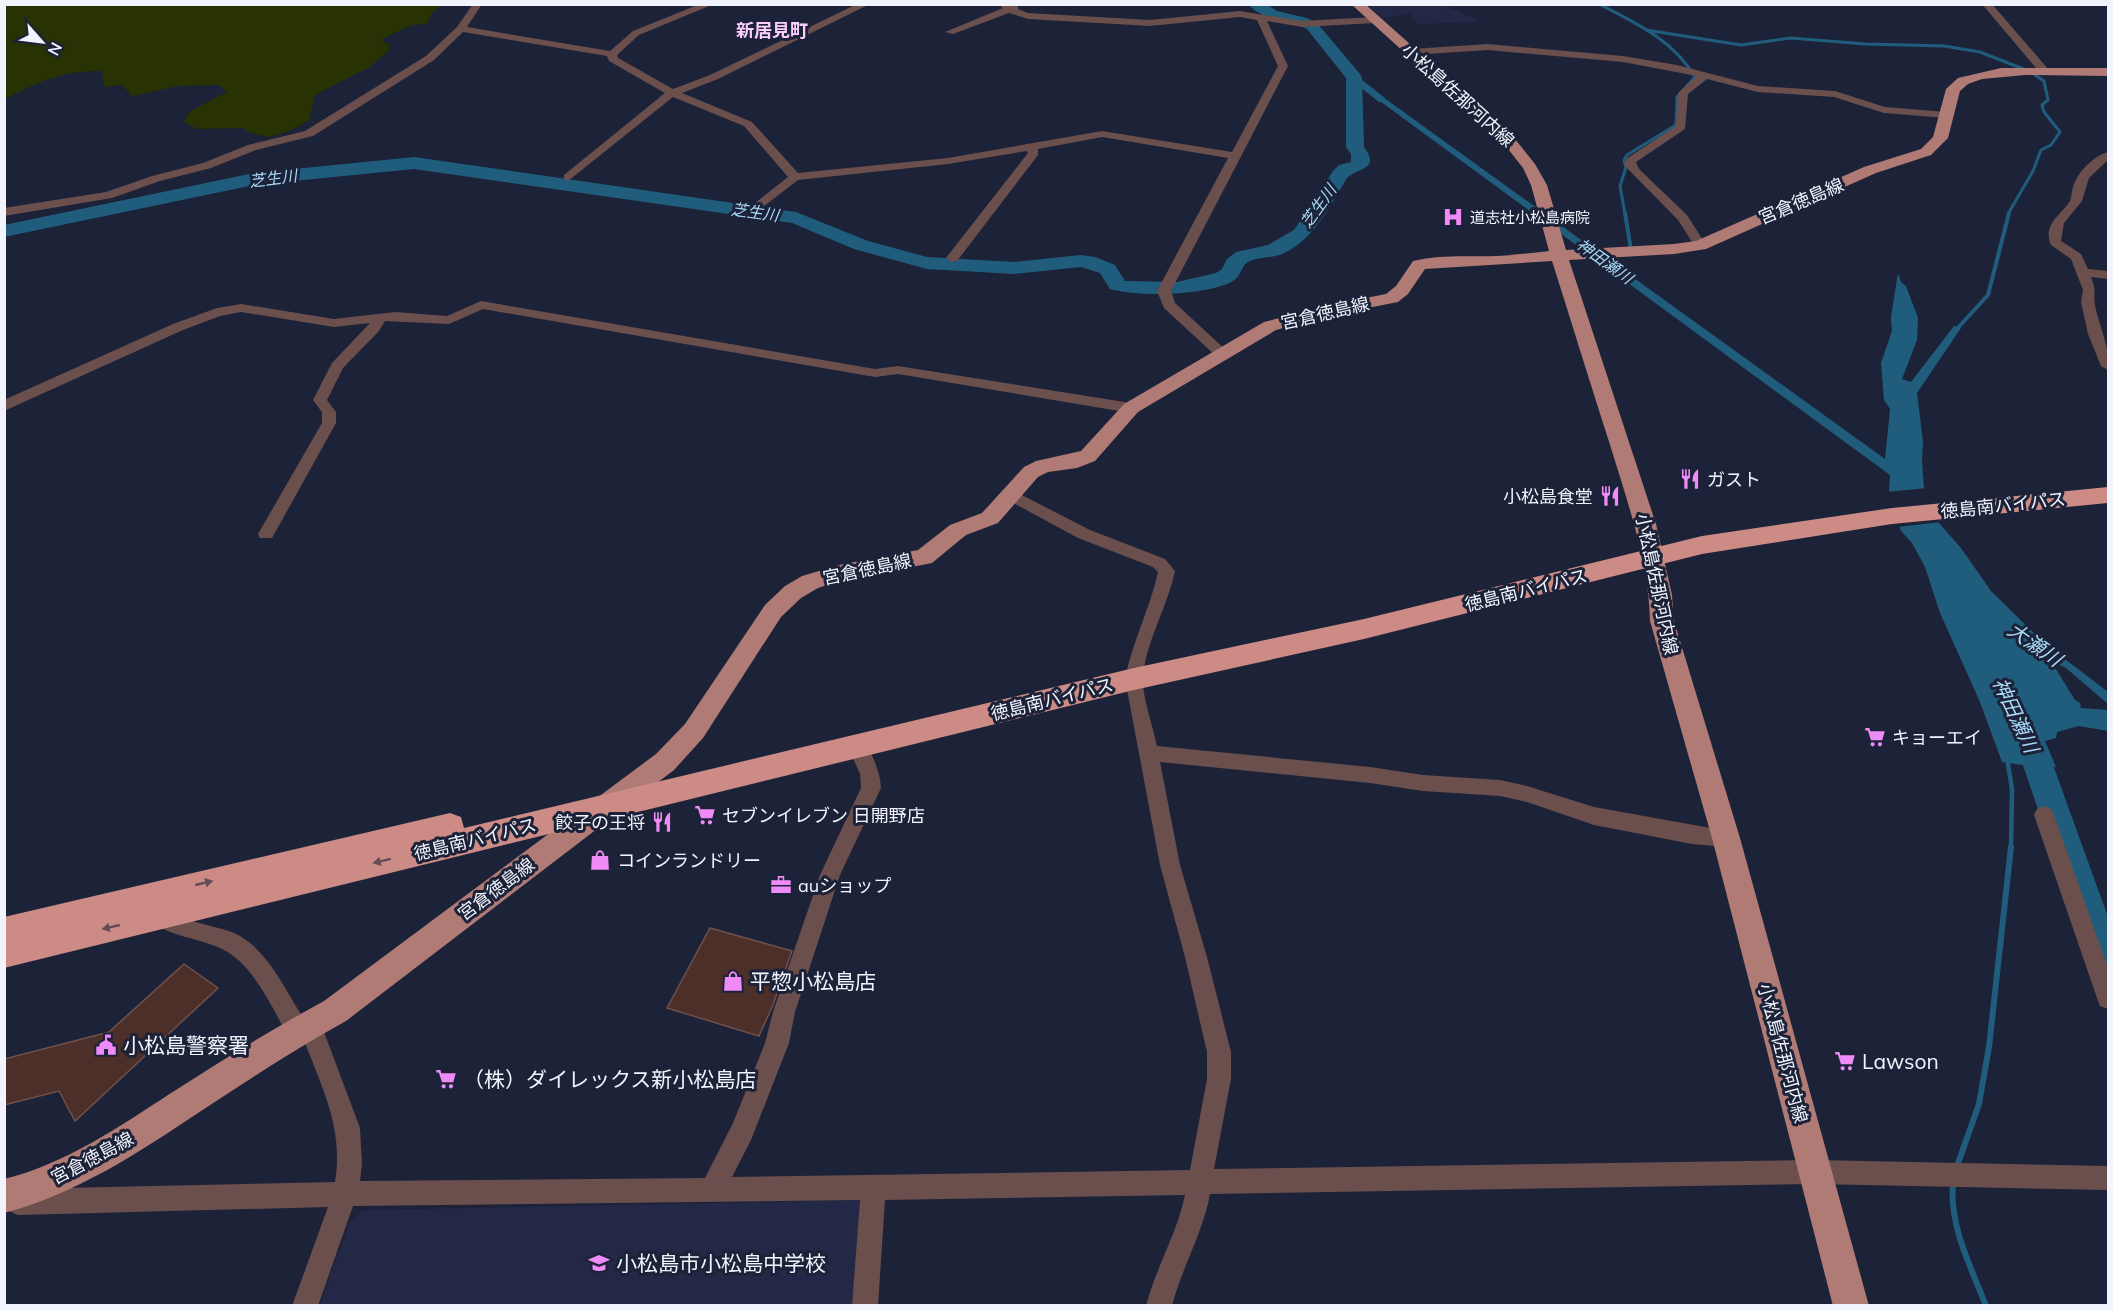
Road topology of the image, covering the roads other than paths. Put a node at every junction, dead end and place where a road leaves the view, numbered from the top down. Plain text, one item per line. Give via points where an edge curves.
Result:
1 (478, 4) edge
2 (710, 4) edge
3 (866, 4) edge
4 (1021, 4) edge
5 (1357, 4) edge
6 (1985, 5) edge
7 (1006, 7) edge
8 (1260, 15) junction
9 (1375, 20) junction
10 (461, 29) junction
11 (950, 32) dead end
12 (1411, 52) junction
13 (612, 54) junction
14 (2045, 72) junction
15 (2109, 72) edge
16 (1704, 76) junction
17 (672, 93) junction
18 (1946, 115) junction
19 (1032, 148) junction
20 (1234, 156) junction
21 (2109, 156) edge
22 (568, 177) dead end
23 (795, 177) junction
24 (759, 206) dead end
25 (4, 212) edge
26 (1700, 245) junction
27 (1559, 256) junction
28 (952, 258) dead end
29 (2083, 272) junction
30 (2109, 275) edge
31 (381, 317) junction
32 (2106, 351) edge
33 (1223, 355) junction
34 (2109, 366) edge
35 (4, 406) edge
36 (1131, 408) junction
37 (2109, 481) edge
38 (1012, 495) junction
39 (2024, 495) junction
40 (2109, 495) edge
41 (266, 534) dead end
42 (1650, 551) junction
43 (1135, 670) junction
44 (858, 747) junction
45 (1147, 753) junction
46 (642, 781) junction
47 (605, 808) junction
48 (2044, 815) dead end
49 (1726, 838) junction
50 (158, 905) junction
51 (4, 932) edge
52 (4, 953) edge
53 (2109, 998) edge
54 (304, 1027) junction
55 (1815, 1172) junction
56 (2109, 1178) edge
57 (1200, 1182) junction
58 (873, 1188) junction
59 (712, 1190) junction
60 (345, 1194) junction
61 (4, 1198) edge
62 (305, 1305) edge
63 (865, 1305) edge
64 (1160, 1305) edge
65 (1851, 1305) edge

1 - 10 street
2 - 13 street via 636,33
3 - 17 street
4 - 7 street
5 - 9 main road, 小松島佐那河内線
6 - 14 street
7 - 8 street via 1040,17 1150,23
7 - 11 street
8 - 9 street via 1309,24
8 - 20 street via 1283,66
9 - 12 main road, 小松島佐那河内線
10 - 13 street
10 - 25 street via 420,65 309,134 252,147 207,166 108,195
12 - 16 street via 1488,47 1638,61
12 - 27 main road, 小松島佐那河内線 via 1506,136 1522,156 1539,185
13 - 17 street via 613,59
14 - 15 main road, 宮倉徳島線
14 - 18 main road, 宮倉徳島線 via 1999,71 1965,78 1953,89
16 - 18 street via 1758,89 1835,94 1884,110
16 - 26 street via 1683,93 1681,128 1630,161 1635,171 1683,218
17 - 22 street
17 - 23 street via 748,124
18 - 26 main road, 宮倉徳島線 via 1940,138 1926,152 1870,170
19 - 20 street via 1102,134
19 - 23 street
19 - 28 street via 1034,153
20 - 33 street via 1165,288 1169,305
21 - 29 street via 2090,169 2079,187 2078,199 2058,219 2054,233 2055,242 2076,257
23 - 24 street
26 - 27 main road, 宮倉徳島線
27 - 33 main road, 宮倉徳島線 via 1419,265 1392,298 1325,310 1270,326
27 - 42 main road, 小松島佐那河内線 via 1642,513
29 - 30 street
29 - 32 street via 2090,290 2092,324
31 - 35 street via 334,323 230,308 178,327
31 - 36 street via 449,320 481,305 875,373 898,370
31 - 41 street via 337,366 320,400 329,411 330,423
32 - 34 street
33 - 36 main road, 宮倉徳島線
36 - 38 main road, 宮倉徳島線 via 1088,456 1031,472
37 - 39 highway, 徳島南バイパス
38 - 43 street via 1084,534 1159,563 1167,571 1163,595
38 - 46 main road, 宮倉徳島線 via 990,518 957,530 924,557 838,573 793,592 773,610 694,731
39 - 40 highway, 徳島南バイパス
39 - 42 highway, 徳島南バイパス via 1890,510
42 - 43 highway, 徳島南バイパス via 1364,629
42 - 49 main road, 小松島佐那河内線 via 1661,595 1662,621
43 - 44 highway, 徳島南バイパス
43 - 45 street
43 - 46 highway, 徳島南バイパス
44 - 47 highway, 徳島南バイパス
44 - 59 street via 872,788 830,875 777,1043 742,1131
45 - 49 street via 1500,788 1594,816
45 - 57 street via 1170,865 1219,1052 1219,1078
46 - 47 main road, 宮倉徳島線
50 -> 46 highway, 徳島南バイパス
47 -> 50 highway, 徳島南バイパス
47 - 54 main road, 宮倉徳島線 via 335,1011
48 - 53 street
49 - 55 main road, 小松島佐那河内線
50 - 51 highway, 徳島南バイパス
50 -> 52 highway, 徳島南バイパス
50 - 54 street via 170,924 231,942 251,957
54 - 60 street via 348,1128 350,1164
54 - 61 main road, 宮倉徳島線 via 137,1134 65,1175
55 - 56 street
55 - 57 street
55 - 65 main road, 小松島佐那河内線
57 - 58 street
57 - 64 street via 1193,1218
58 - 59 street
58 - 63 street
59 - 60 street
60 - 61 street via 15,1202
60 - 62 street

